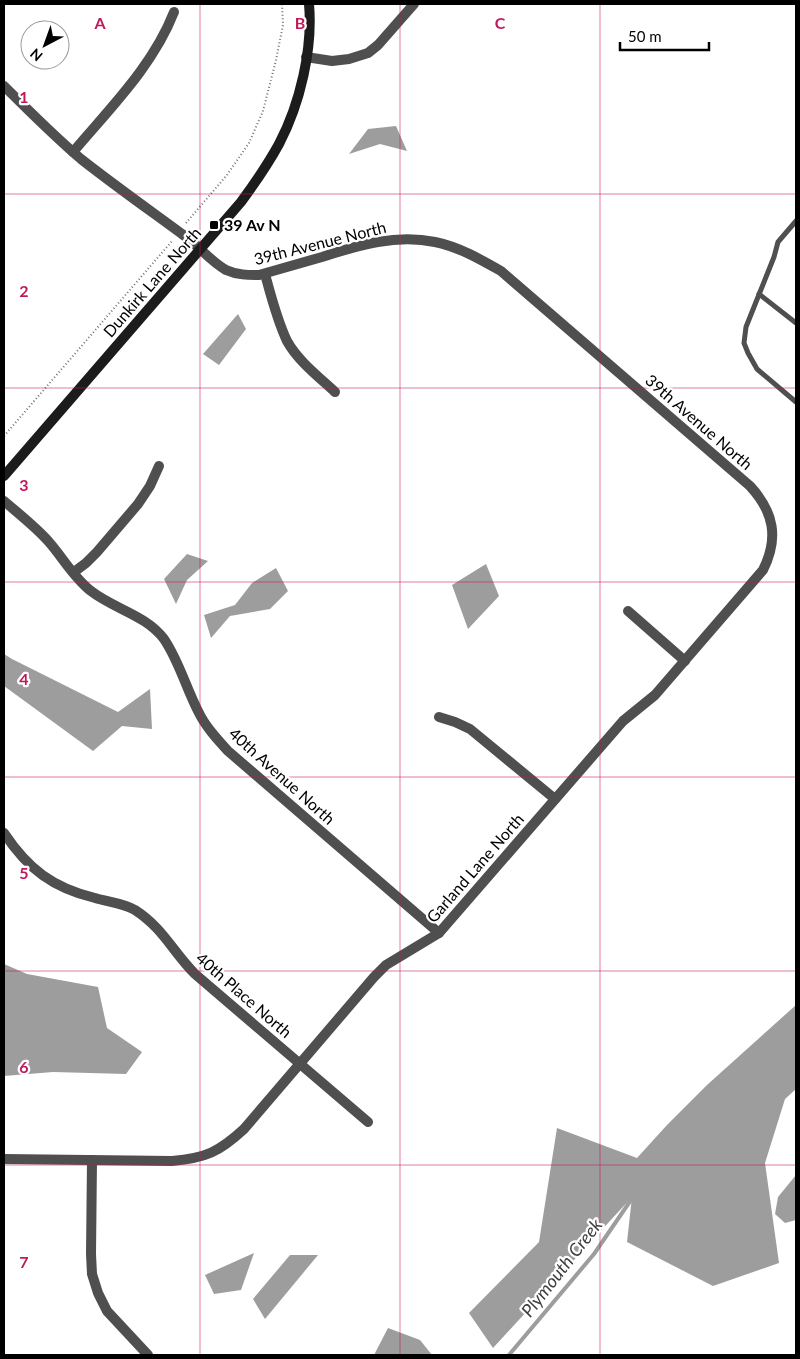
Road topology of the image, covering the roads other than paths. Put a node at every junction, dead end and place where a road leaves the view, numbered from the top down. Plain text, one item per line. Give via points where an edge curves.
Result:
1 (309, 4) edge
2 (414, 4) edge
3 (174, 12) dead end
4 (306, 57) junction
5 (4, 86) edge
6 (73, 152) junction
7 (796, 221) edge
8 (201, 248) junction
9 (265, 274) junction
10 (759, 294) junction
11 (796, 323) edge
12 (335, 392) dead end
13 (796, 402) edge
14 (159, 466) dead end
15 (4, 476) edge
16 (4, 501) edge
17 (773, 534) joint
18 (74, 572) junction
19 (628, 611) dead end
20 (685, 661) junction
21 (438, 717) dead end
22 (555, 799) junction
23 (4, 833) edge
24 (439, 932) junction
25 (300, 1064) junction
26 (368, 1122) dead end
27 (4, 1159) edge
28 (92, 1160) junction
29 (148, 1355) edge

1 - 4 street, Dunkirk Lane North
2 - 4 street via 368,53 332,61
3 - 6 street via 155,51 138,75
4 - 8 street, Dunkirk Lane North via 293,111 280,143 241,202
5 - 6 street, 39th Avenue North
6 - 8 street, 39th Avenue North
7 - 10 lane via 778,242
8 - 9 street, 39th Avenue North via 216,263 233,273
8 - 15 street, Dunkirk Lane North
9 - 12 street via 288,341 308,367
9 - 17 street, 39th Avenue North via 384,240 437,243 478,257 501,272 750,486 770,515
10 - 11 lane
10 - 13 lane via 746,327 744,343 757,369
14 - 18 street via 138,504 97,552
16 - 18 street, 40th Avenue North via 48,541
17 - 20 street, Garland Lane North via 763,570
18 - 24 street, 40th Avenue North via 91,591 154,627 173,654 198,713 228,751
19 - 20 street
20 - 22 street, Garland Lane North via 655,695 623,721
21 - 22 street via 470,729
22 - 24 street, Garland Lane North
23 - 25 street, 40th Place North via 27,863 48,880 71,892 133,909 149,920 195,974
24 - 25 street, Garland Lane North via 386,965
25 - 26 street, 40th Place North
25 - 28 street, Garland Lane North via 244,1129 212,1153 172,1161
27 - 28 street, Garland Lane North
28 - 29 street via 92,1274 107,1310

